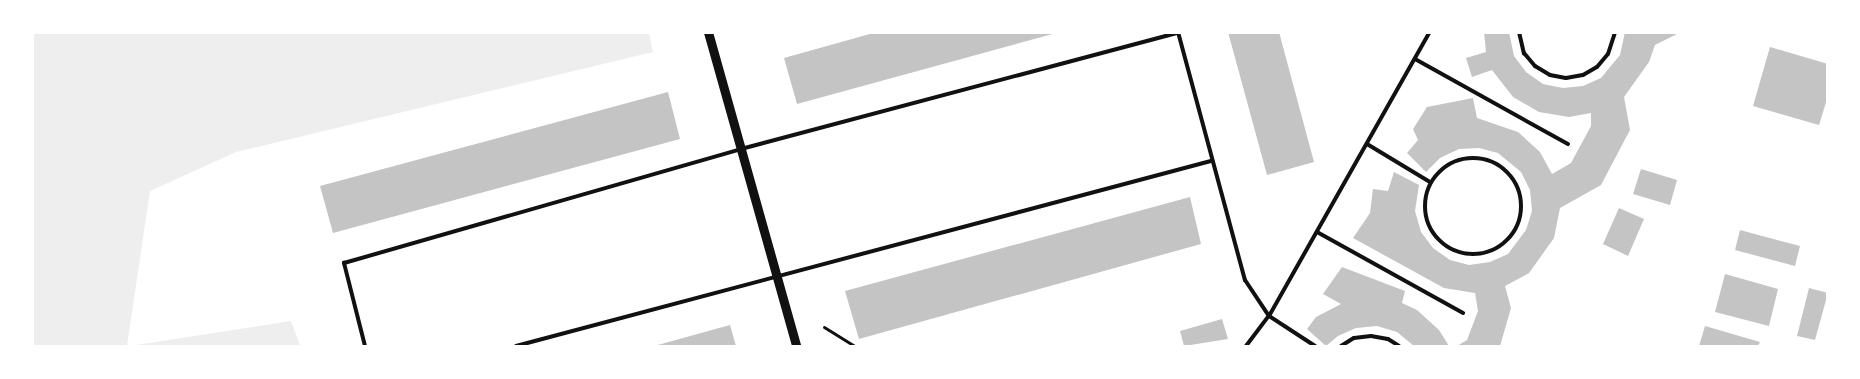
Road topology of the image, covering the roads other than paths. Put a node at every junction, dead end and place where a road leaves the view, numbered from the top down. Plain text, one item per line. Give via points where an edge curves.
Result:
1 (708, 32) edge
2 (1430, 32) edge
3 (1519, 32) edge
4 (1615, 32) edge
5 (1178, 33) edge
6 (1415, 59) junction
7 (1367, 144) junction
8 (1568, 144) dead end
9 (741, 149) junction
10 (1211, 161) junction
11 (1430, 182) junction
12 (1317, 232) junction
13 (778, 279) junction
14 (1463, 312) dead end
15 (1269, 316) junction
16 (365, 346) edge
17 (516, 346) edge
18 (796, 346) edge
19 (1246, 346) edge
20 (1315, 346) edge
21 (1341, 346) edge
22 (1399, 346) edge

1 - 9 street
2 - 6 lane
3 - 4 lane via 1524,53 1535,66 1550,75 1566,78 1583,75 1598,67 1608,54
5 - 9 lane
5 - 10 lane
6 - 7 lane
6 - 8 lane
7 - 11 lane
7 - 12 lane
9 - 13 street
9 - 16 lane via 344,263
10 - 13 lane
10 - 15 lane via 1245,280
11 - 11 lane via 1425,196 1425,213 1430,229 1455,251 1489,252 1504,243 1514,231 1521,203 1518,186 1508,172 1491,160 1458,159 1445,166
12 - 14 lane
12 - 15 lane
13 - 17 lane
13 - 18 street
15 - 19 lane
15 - 20 lane
21 - 22 lane via 1354,338 1371,336 1388,339

